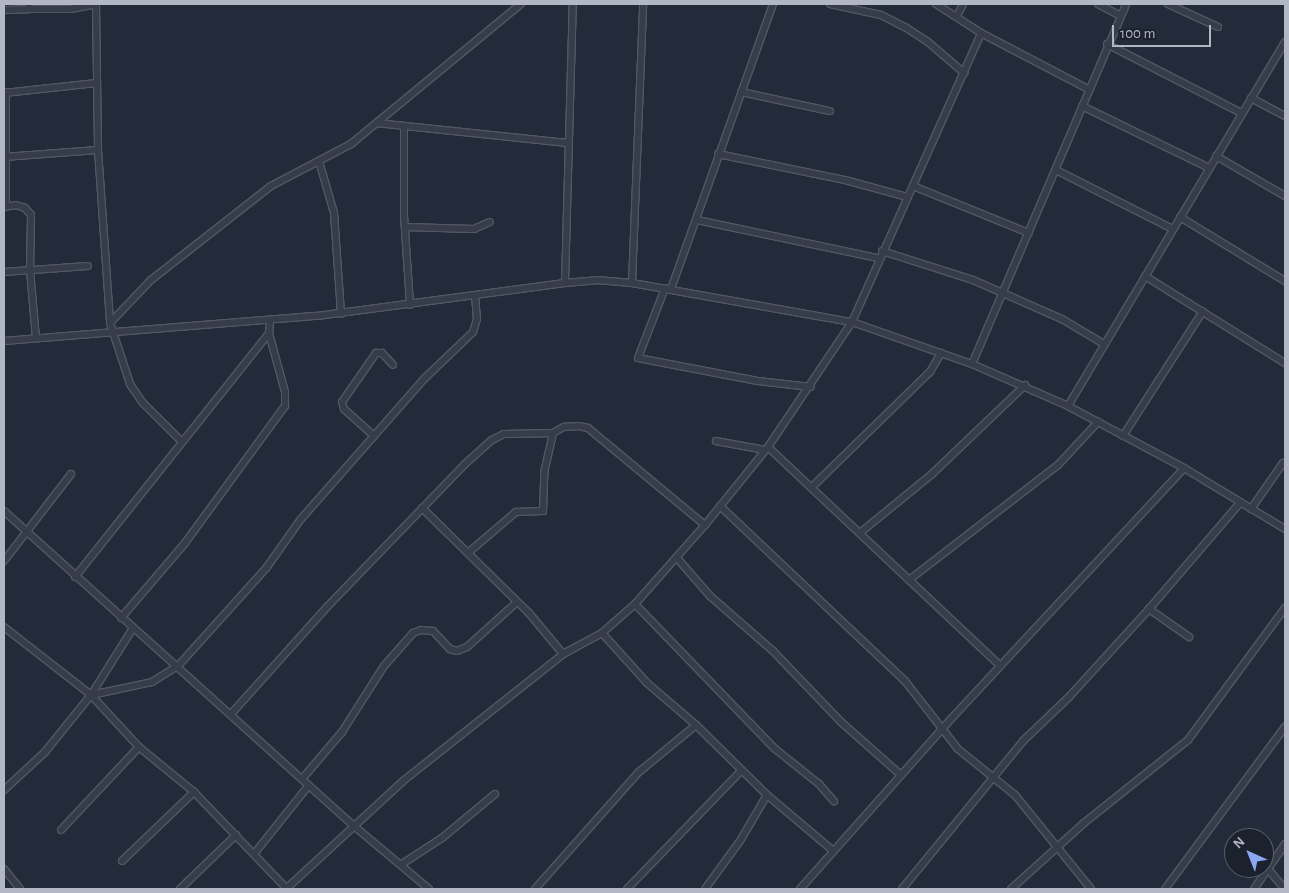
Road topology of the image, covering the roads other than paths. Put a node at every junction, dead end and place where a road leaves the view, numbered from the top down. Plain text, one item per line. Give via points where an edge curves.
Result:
1 (96, 4) edge
2 (521, 4) edge
3 (573, 4) edge
4 (643, 4) edge
5 (774, 4) edge
6 (830, 4) edge
7 (936, 4) edge
8 (963, 4) edge
9 (1098, 4) edge
10 (1126, 4) edge
11 (1168, 4) edge
12 (29, 6) edge
13 (4, 10) edge
14 (957, 16) junction
15 (1120, 16) junction
16 (1218, 27) dead end
17 (982, 34) junction
18 (1285, 42) edge
19 (1107, 44) junction
20 (964, 73) junction
21 (96, 84) junction
22 (1088, 89) junction
23 (5, 92) edge
24 (741, 92) junction
25 (1251, 98) junction
26 (1082, 106) junction
27 (830, 111) dead end
28 (1241, 112) junction
29 (1285, 116) edge
30 (377, 123) junction
31 (404, 129) junction
32 (567, 143) junction
33 (98, 150) junction
34 (718, 154) junction
35 (1216, 156) junction
36 (4, 157) edge
37 (319, 161) junction
38 (1209, 168) junction
39 (1056, 170) junction
40 (913, 186) junction
41 (1285, 196) edge
42 (907, 197) junction
43 (5, 206) edge
44 (1180, 217) junction
45 (697, 220) junction
46 (490, 222) dead end
47 (405, 227) junction
48 (1172, 229) junction
49 (1029, 233) junction
50 (880, 255) junction
51 (88, 266) dead end
52 (30, 270) junction
53 (4, 272) edge
54 (1145, 276) junction
55 (1285, 281) edge
56 (565, 283) junction
57 (632, 283) junction
58 (668, 289) junction
59 (1003, 294) junction
60 (475, 296) junction
61 (410, 306) junction
62 (1203, 311) junction
63 (341, 314) junction
64 (270, 321) junction
65 (852, 322) junction
66 (110, 323) junction
67 (269, 333) junction
68 (112, 334) junction
69 (36, 338) junction
70 (4, 341) edge
71 (1104, 344) junction
72 (941, 353) junction
73 (1285, 363) edge
74 (972, 364) junction
75 (393, 365) dead end
76 (1025, 385) junction
77 (811, 387) junction
78 (1068, 406) junction
79 (1098, 422) junction
80 (553, 433) junction
81 (374, 436) junction
82 (1124, 436) junction
83 (716, 440) dead end
84 (181, 441) junction
85 (767, 448) junction
86 (1283, 464) dead end
87 (1184, 468) junction
88 (71, 474) dead end
89 (814, 486) junction
90 (1240, 503) junction
91 (720, 506) junction
92 (422, 508) junction
93 (1251, 509) junction
94 (4, 511) edge
95 (706, 525) junction
96 (1285, 529) edge
97 (26, 531) junction
98 (861, 532) junction
99 (469, 552) junction
100 (677, 558) junction
101 (4, 561) edge
102 (75, 577) junction
103 (909, 580) junction
104 (517, 602) junction
105 (635, 604) junction
106 (1285, 608) edge
107 (1149, 609) junction
108 (121, 618) junction
109 (4, 627) edge
110 (133, 628) junction
111 (602, 633) junction
112 (1189, 637) dead end
113 (563, 654) junction
114 (178, 666) junction
115 (1000, 666) junction
116 (91, 695) junction
117 (231, 714) junction
118 (696, 725) junction
119 (1285, 727) edge
120 (941, 730) junction
121 (139, 747) junction
122 (742, 771) junction
123 (900, 775) junction
124 (302, 778) junction
125 (994, 779) junction
126 (309, 785) junction
127 (4, 790) edge
128 (194, 792) junction
129 (495, 794) dead end
130 (767, 795) junction
131 (834, 801) dead end
132 (354, 826) junction
133 (61, 830) dead end
134 (236, 835) junction
135 (1285, 844) edge
136 (1058, 847) junction
137 (832, 850) junction
138 (254, 854) junction
139 (1274, 860) edge
140 (122, 861) dead end
141 (402, 864) junction
142 (4, 869) edge
143 (1274, 876) edge
144 (1262, 878) edge
145 (20, 889) edge
146 (180, 889) edge
147 (286, 889) edge
148 (429, 889) edge
149 (535, 889) edge
150 (627, 889) edge
151 (705, 889) edge
152 (800, 889) edge
153 (902, 889) edge
154 (1011, 889) edge
155 (1091, 889) edge
156 (1165, 889) edge
157 (1254, 889) edge
158 (1285, 889) edge

1 - 12 street via 71,9
1 - 21 street
2 - 30 street
3 - 32 street
4 - 57 street
5 - 24 street
6 - 20 street via 881,16 905,28 928,42
7 - 14 street
8 - 14 street
9 - 15 street
10 - 15 street
11 - 16 street
12 - 13 street
14 - 17 street
15 - 19 street
17 - 20 street
17 - 22 street
18 - 25 street
19 - 22 street
19 - 28 street
20 - 40 street
21 - 23 street
21 - 33 street
22 - 26 street
23 - 36 street
24 - 27 street
24 - 34 street
25 - 28 street
25 - 29 street
26 - 38 street
26 - 39 street
28 - 35 street
30 - 31 street
30 - 37 street via 351,144
31 - 32 street
31 - 47 street
32 - 56 street via 570,185 566,207
33 - 36 street
33 - 66 street
34 - 42 street via 845,180
34 - 45 street
35 - 38 street
35 - 41 street
36 - 43 street
37 - 63 street via 334,213
37 - 66 street via 271,186 151,280
38 - 44 street
39 - 48 street
39 - 49 street
40 - 42 street
40 - 49 street
42 - 50 street
43 - 52 street via 25,208 31,215
44 - 48 street
44 - 55 street
45 - 50 street
45 - 58 street
46 - 47 street via 474,229
47 - 61 street
48 - 54 street
49 - 59 street
50 - 59 street via 973,280
50 - 65 street
51 - 52 street
52 - 53 street
52 - 69 street
54 - 62 street
54 - 71 street
56 - 57 street via 597,280
56 - 60 street
57 - 58 street
58 - 65 street
58 - 77 street via 636,356 640,359 758,381
59 - 71 street via 1062,319
59 - 74 street
60 - 61 street
60 - 81 street via 477,319 473,332 424,378
61 - 63 street
62 - 73 street
62 - 82 street
63 - 64 street
64 - 67 street
64 - 68 street
65 - 72 street
65 - 77 street
66 - 68 street
67 - 84 street via 221,396
67 - 108 street via 285,406 185,544
68 - 69 street
68 - 84 street via 130,384 143,403
69 - 70 street
71 - 78 street
72 - 74 street
72 - 89 street via 930,372
74 - 76 street
75 - 81 street via 382,353 376,353 342,402 344,410
76 - 78 street
76 - 98 street via 932,474
77 - 85 street
78 - 79 street
79 - 82 street
79 - 103 street via 1058,465
80 - 92 street via 504,434 492,440
80 - 95 street via 564,427 588,428
80 - 99 street via 544,473 543,511 516,512
81 - 114 street via 301,519 267,567
82 - 87 street
83 - 85 street
84 - 102 street
85 - 89 street
85 - 91 street
86 - 93 street
87 - 90 street
87 - 115 street
88 - 97 street
89 - 98 street
90 - 93 street
90 - 107 street
91 - 95 street
91 - 120 street via 905,681
92 - 99 street
92 - 117 street
93 - 96 street
94 - 97 street
95 - 100 street
97 - 101 street
97 - 102 street
98 - 103 street
99 - 104 street
100 - 105 street
100 - 123 street via 710,596 773,651 841,722
102 - 108 street
103 - 115 street
104 - 113 street
104 - 124 street via 467,647 457,651 450,649 433,631 413,633 384,666 342,732
105 - 111 street
105 - 131 street via 774,748 819,784
106 - 136 street via 1188,740
107 - 112 street
107 - 125 street via 1024,741
108 - 110 street
109 - 116 street
110 - 114 street
110 - 116 street
111 - 113 street
111 - 118 street via 647,683
113 - 132 street via 403,781
114 - 116 street via 152,682
114 - 117 street
115 - 120 street
116 - 121 street
116 - 127 street via 45,752
117 - 124 street
118 - 122 street
118 - 149 street via 639,772
119 - 156 street
120 - 123 street
120 - 125 street
121 - 128 street
121 - 133 street
122 - 130 street
122 - 150 street
123 - 137 street
124 - 126 street
125 - 136 street via 1015,795
125 - 153 street
126 - 132 street
126 - 138 street
128 - 134 street
128 - 140 street
129 - 141 street via 442,838
130 - 137 street
130 - 151 street via 740,841
132 - 141 street
132 - 147 street
134 - 138 street
134 - 146 street
135 - 139 street
136 - 154 street
136 - 155 street
137 - 152 street
138 - 147 street
141 - 148 street
142 - 145 street
143 - 158 street
144 - 157 street

